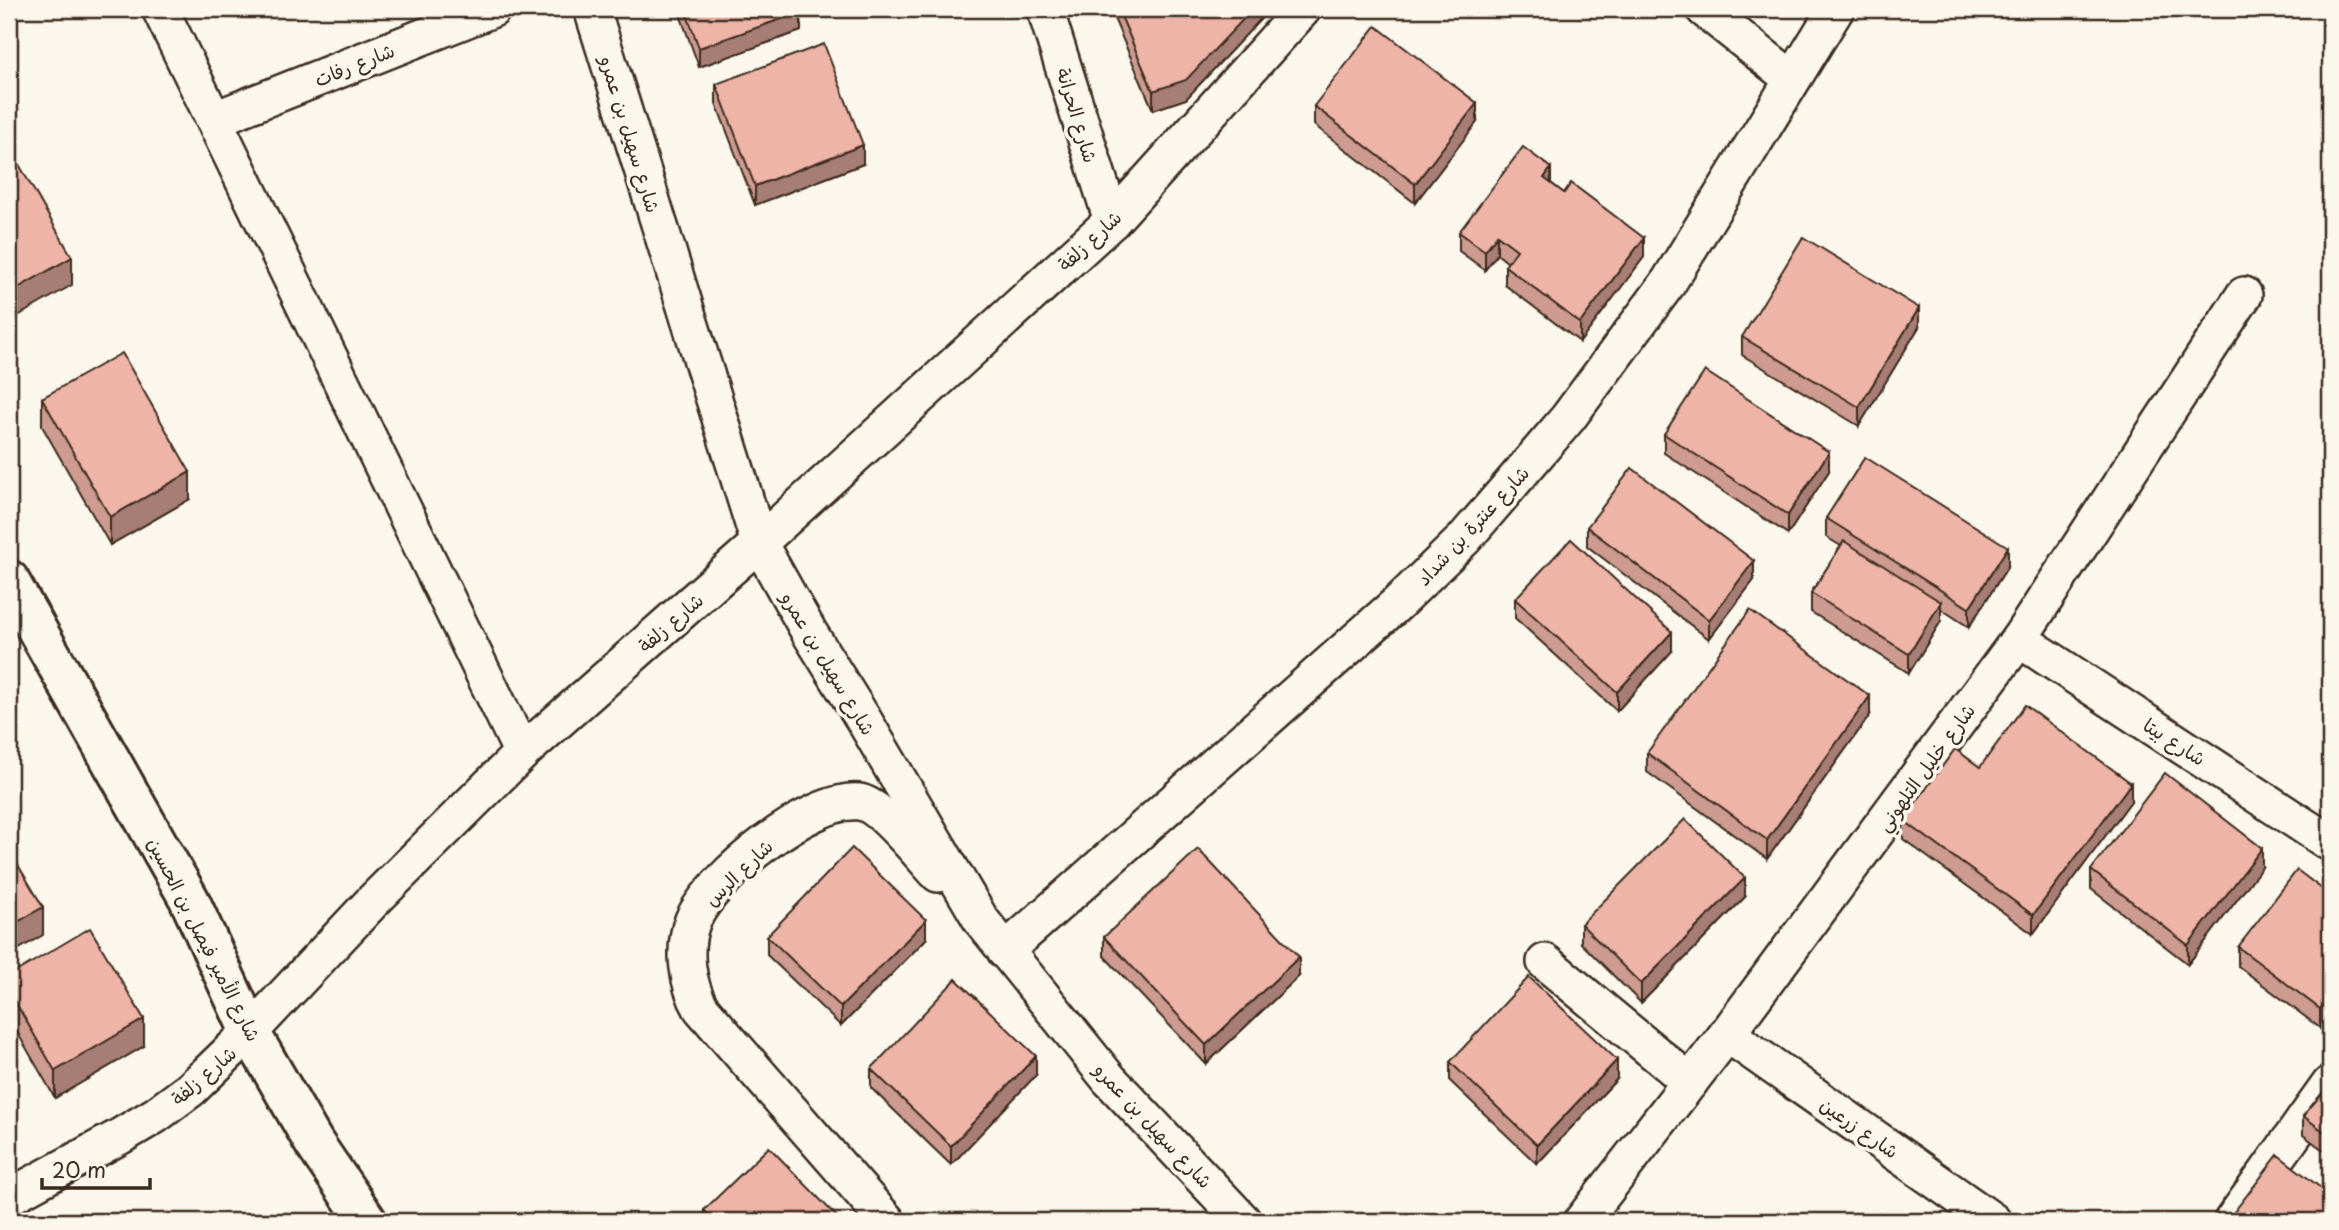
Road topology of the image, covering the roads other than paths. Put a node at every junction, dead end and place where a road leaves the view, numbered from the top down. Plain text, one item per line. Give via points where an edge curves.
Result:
1 (160, 9) edge
2 (493, 9) edge
3 (592, 9) edge
4 (1045, 9) edge
5 (1303, 9) edge
6 (1704, 9) edge
7 (1836, 9) edge
8 (1792, 79) junction
9 (215, 119) junction
10 (1112, 221) junction
11 (2244, 295) dead end
12 (759, 543) junction
13 (9, 580) edge
14 (2019, 639) junction
15 (522, 753) junction
16 (2330, 843) edge
17 (981, 920) junction
18 (1005, 951) junction
19 (1545, 962) dead end
20 (250, 1032) junction
21 (1727, 1034) junction
22 (1690, 1082) junction
23 (2330, 1083) edge
24 (9, 1197) edge
25 (367, 1221) edge
26 (887, 1221) edge
27 (1243, 1221) edge
28 (1582, 1221) edge
29 (1993, 1221) edge
30 (2232, 1221) edge

1 - 9 street
2 - 9 street, شارع رفات
3 - 12 street, شارع سهيل بن عمرو
4 - 10 street, شارع الحرانة
5 - 10 street, شارع زلفة
6 - 8 street
7 - 8 street, شارع عنترة بن شداد
8 - 18 street, شارع عنترة بن شداد via 1668,283 1568,418 1464,540
9 - 15 street
10 - 12 street, شارع زلفة
11 - 14 street, شارع خليل التلهوني
12 - 15 street, شارع زلفة
12 - 17 street, شارع سهيل بن عمرو
13 - 20 street, شارع الأمير فيصل بن الحسين via 189,899
14 - 16 street, شارع بيتا
14 - 21 street, شارع خليل التلهوني
15 - 20 street, شارع زلفة via 365,909
17 - 18 street, شارع سهيل بن عمرو
17 - 26 street, شارع الرس via 888,821 860,802 805,817 758,848 720,884 690,932 688,964 693,995 701,1008
18 - 27 street, شارع سهيل بن عمرو via 1110,1079
19 - 22 street
20 - 24 street, شارع زلفة via 191,1089 156,1115
20 - 25 street, شارع الأمير فيصل بن الحسين via 314,1143
21 - 22 street, شارع خليل التلهوني
21 - 29 street, شارع زرعين
22 - 28 street, شارع خليل التلهوني
23 - 30 street

